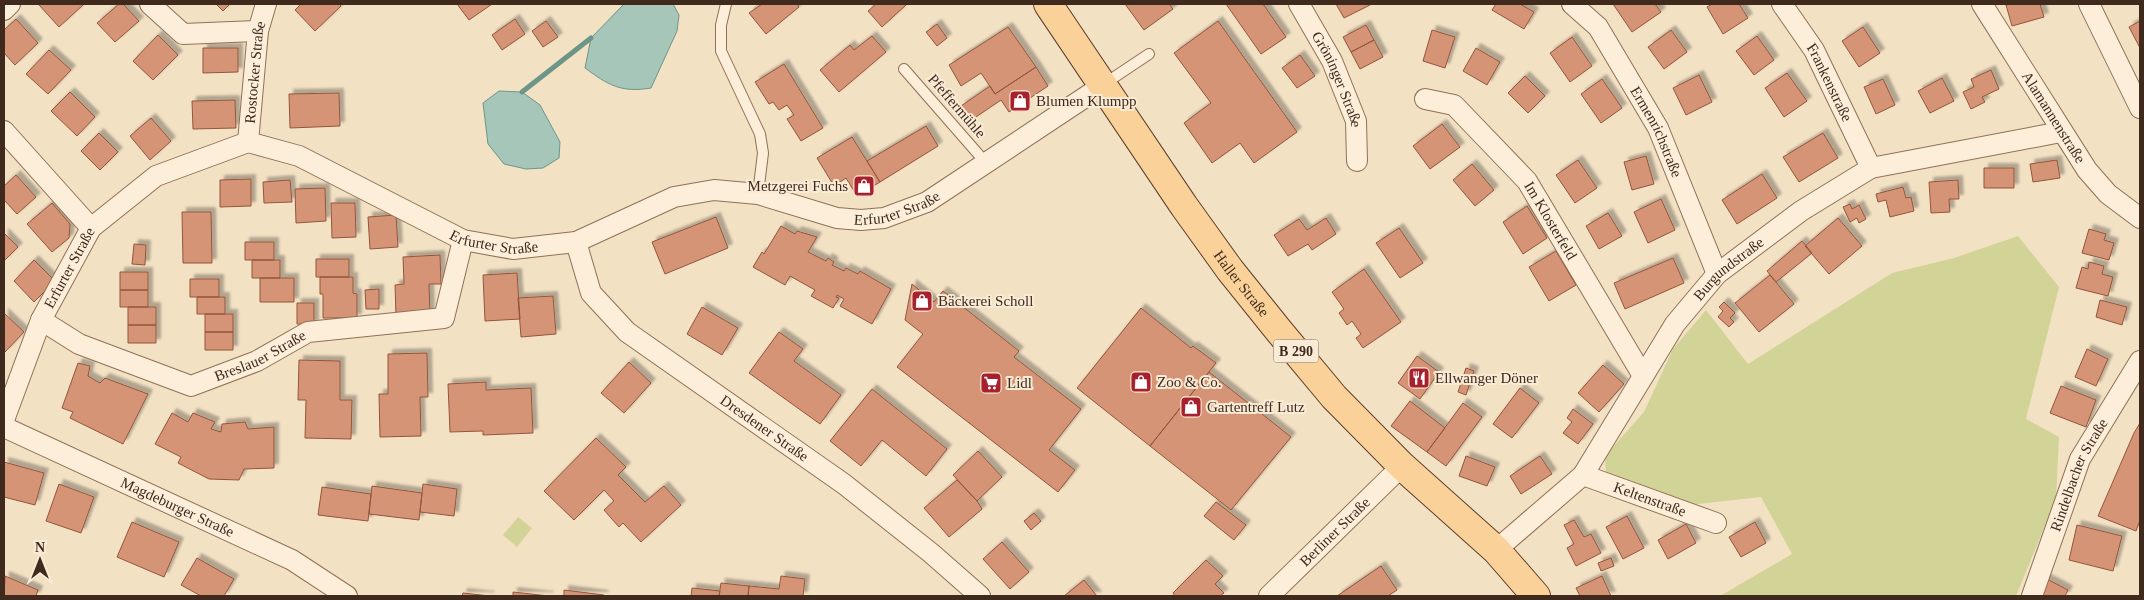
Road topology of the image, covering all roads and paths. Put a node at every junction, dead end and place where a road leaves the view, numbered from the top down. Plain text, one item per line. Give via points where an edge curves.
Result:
1 (10, 4) edge
2 (150, 4) edge
3 (266, 4) edge
4 (726, 4) edge
5 (1048, 4) edge
6 (1299, 4) edge
7 (1572, 4) edge
8 (1782, 4) edge
9 (1982, 4) edge
10 (2088, 4) edge
11 (4, 10) edge
12 (258, 31) junction
13 (1149, 54) dead end
14 (904, 69) dead end
15 (1102, 86) junction
16 (1425, 99) dead end
17 (2140, 108) edge
18 (4, 131) edge
19 (2061, 132) junction
20 (248, 142) junction
21 (1357, 161) dead end
22 (986, 163) junction
23 (1871, 168) junction
24 (758, 194) junction
25 (2140, 218) edge
26 (91, 228) junction
27 (463, 240) junction
28 (576, 242) junction
29 (1717, 274) junction
30 (41, 320) junction
31 (2140, 361) edge
32 (1643, 376) junction
33 (4, 420) edge
34 (4, 426) edge
35 (1402, 466) junction
36 (1583, 475) junction
37 (1716, 523) dead end
38 (1496, 550) junction
39 (347, 596) edge
40 (980, 596) edge
41 (1269, 596) edge
42 (1536, 596) edge
43 (2032, 596) edge

1 - 11 street
2 - 12 street via 183,34
3 - 12 street, Rostocker Straße
4 - 24 lane via 721,25 721,51 760,134 763,153
5 - 15 main road, Haller Straße / B 290
6 - 21 street, Gröninger Straße via 1332,61 1356,121
7 - 29 street, Ermenrichstraße via 1598,27 1658,128
8 - 23 street, Frankenstraße via 1814,50
9 - 19 street, Alamannenstraße
10 - 17 street
12 - 20 street, Rostocker Straße
13 - 15 lane
14 - 22 lane, Pfeffermühle
15 - 22 street, Erfurter Straße
15 - 35 main road, Haller Straße / B 290 via 1230,270 1334,397
16 - 32 street, Im Klosterfeld via 1454,105 1527,181
18 - 26 street
19 - 23 street, Burgundstraße
19 - 25 street, Alamannenstraße via 2108,194
20 - 26 street, Erfurter Straße via 156,176
20 - 27 street, Erfurter Straße via 299,156
22 - 24 street, Erfurter Straße via 927,202 884,218 838,218
23 - 29 street, Burgundstraße via 1801,211
24 - 28 street, Erfurter Straße via 714,190 674,197
26 - 30 street, Erfurter Straße
27 - 28 street, Erfurter Straße via 513,249
27 - 30 street, Breslauer Straße via 444,318 308,332 257,361 191,386 79,344
28 - 40 street, Dresdener Straße via 591,293 628,332 844,484
29 - 32 street, Burgundstraße via 1676,324
30 - 33 street, Erfurter Straße
31 - 43 street, Rindelbacher Straße via 2080,459
32 - 36 street, Burgundstraße
34 - 39 street, Magdeburger Straße via 292,560
35 - 38 main road, Haller Straße / B 290
35 - 41 street, Berliner Straße
36 - 37 street, Keltenstraße
36 - 38 street, Burgundstraße
38 - 42 main road, Haller Straße / B 290

